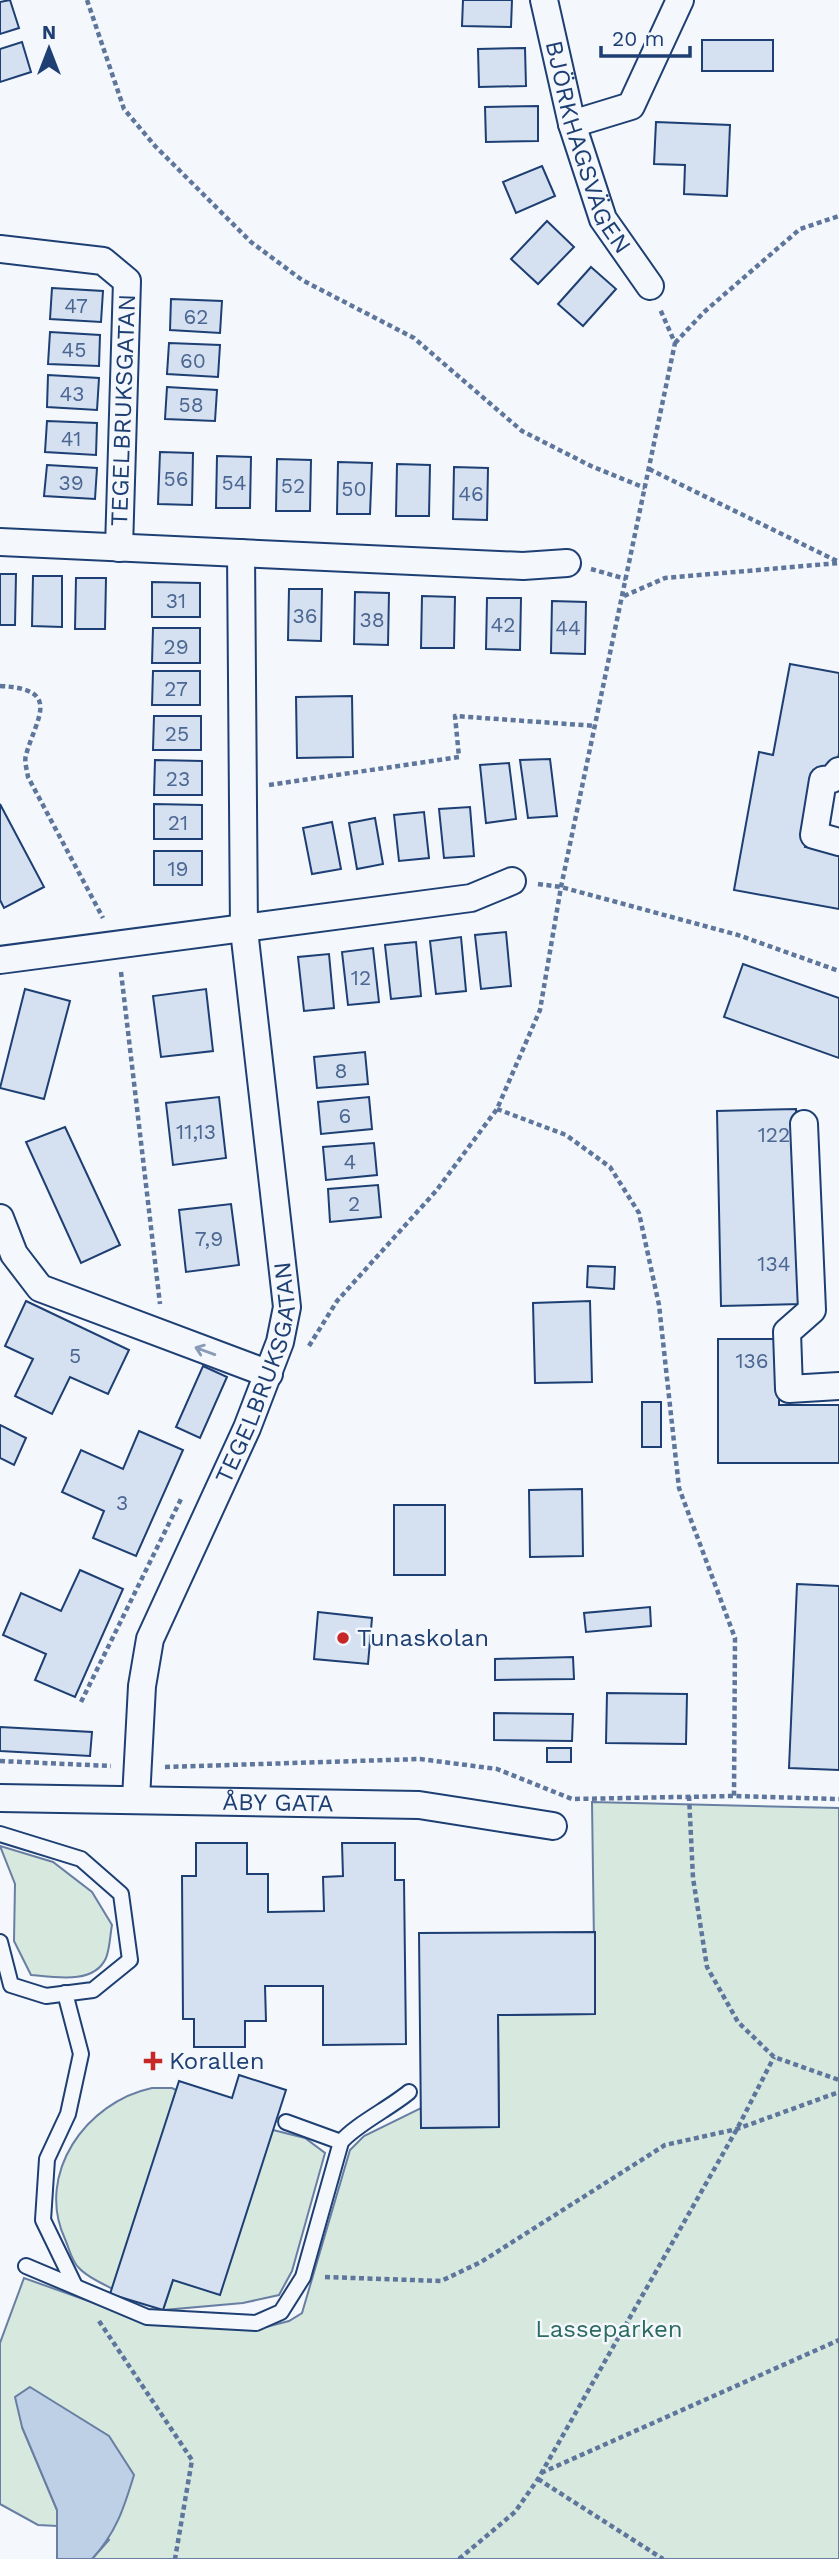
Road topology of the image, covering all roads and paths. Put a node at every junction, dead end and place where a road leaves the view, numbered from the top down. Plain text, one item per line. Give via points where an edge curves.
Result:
1 (87, 0) edge
2 (544, 0) edge
3 (680, 0) edge
4 (572, 124) junction
5 (839, 216) edge
6 (0, 249) edge
7 (650, 286) joint
8 (675, 343) junction
9 (649, 468) junction
10 (645, 488) junction
11 (0, 542) edge
12 (119, 548) junction
13 (241, 553) junction
14 (566, 563) dead end
15 (839, 563) edge
16 (623, 596) junction
17 (0, 686) edge
18 (596, 726) junction
19 (839, 771) edge
20 (243, 789) junction
21 (839, 842) edge
22 (512, 881) dead end
23 (561, 887) junction
24 (244, 930) junction
25 (118, 945) junction
26 (0, 960) edge
27 (839, 971) edge
28 (497, 1109) junction
29 (804, 1124) dead end
30 (0, 1219) edge
31 (164, 1336) junction
32 (303, 1356) dead end
33 (269, 1374) junction
34 (839, 1386) edge
35 (0, 1761) edge
36 (137, 1767) junction
37 (689, 1797) junction
38 (734, 1797) junction
39 (0, 1798) edge
40 (135, 1800) junction
41 (839, 1800) edge
42 (553, 1826) dead end
43 (0, 1835) edge
44 (0, 1942) edge
45 (65, 1993) junction
46 (774, 2057) junction
47 (839, 2080) edge
48 (409, 2092) dead end
49 (839, 2092) edge
50 (286, 2122) dead end
51 (737, 2129) junction
52 (341, 2142) junction
53 (26, 2266) dead end
54 (303, 2277) junction
55 (75, 2286) junction
56 (839, 2340) edge
57 (539, 2476) junction
58 (176, 2559) edge
59 (459, 2559) edge
60 (663, 2559) edge

1 - 10 path via 124,109 251,242 302,280 414,338 522,431
2 - 4 street, BJÖRKHAGSVÄGEN
3 - 4 street via 631,106
4 - 7 street, BJÖRKHAGSVÄGEN via 603,219
5 - 8 path via 800,229
6 - 12 street, TEGELBRUKSGATAN via 103,261 127,281
7 - 8 path
8 - 9 path
9 - 10 path
9 - 15 path
10 - 16 path
11 - 12 street, TEGELBRUKSGATAN
12 - 13 street, TEGELBRUKSGATAN
13 - 14 street, TEGELBRUKSGATAN via 523,566
13 - 20 street, TEGELBRUKSGATAN
15 - 16 path via 665,578
16 - 18 path
17 - 25 path via 28,690 38,700 42,715 25,757 28,777
18 - 20 path via 455,716 459,757
18 - 23 path
19 - 21 street via 832,779 823,780 814,835
20 - 24 street, TEGELBRUKSGATAN
22 - 24 street via 471,898
23 - 27 path via 738,935
23 - 28 path via 540,1010
24 - 25 street
24 - 33 street, TEGELBRUKSGATAN via 287,1307
25 - 26 street
25 - 31 path
28 - 32 path via 436,1191 337,1301
28 - 38 path via 566,1135 610,1167 639,1213 659,1305 679,1488 735,1638
29 - 34 street via 812,1310 787,1332 789,1390
30 - 31 street via 14,1254 40,1289
33 -> 31 street
33 - 36 street, TEGELBRUKSGATAN via 150,1639
35 - 36 path
36 - 37 path via 420,1759 497,1769 572,1799
36 - 40 street, TEGELBRUKSGATAN
37 - 38 path
37 - 46 path via 693,1878 707,1967 737,2022
38 - 41 path
39 - 40 street, ÅBY GATA
40 - 42 street, ÅBY GATA via 419,1805
43 - 45 lane via 81,1859 121,1894 131,1960 93,1990
44 - 45 lane via 11,1985 46,1996
45 - 55 lane via 81,2054 68,2114 47,2160 43,2220
46 - 47 path
46 - 51 path
48 - 52 lane via 351,2130
49 - 51 path
50 - 52 lane
51 - 54 path via 665,2145 481,2262 441,2281
51 - 57 path
52 - 54 lane
53 - 55 lane
54 - 55 lane via 281,2312 257,2323 147,2317
55 - 58 path via 192,2460
56 - 57 path
57 - 59 path via 516,2512
57 - 60 path

